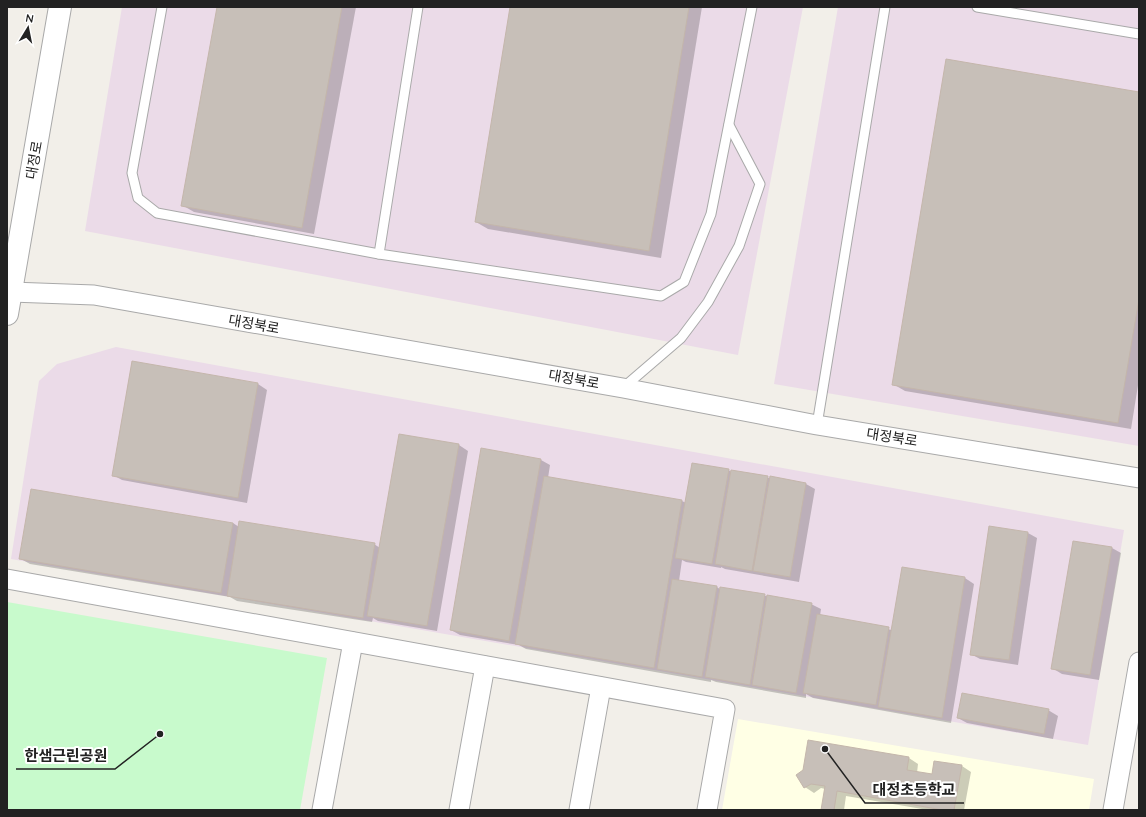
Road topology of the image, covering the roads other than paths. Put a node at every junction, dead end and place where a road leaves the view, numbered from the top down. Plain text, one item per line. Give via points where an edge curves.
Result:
1 (60, 7) edge
2 (162, 7) edge
3 (418, 7) edge
4 (752, 7) edge
5 (885, 7) edge
6 (977, 7) edge
7 (1139, 34) edge
8 (729, 125) junction
9 (379, 254) junction
10 (9, 292) edge
11 (7, 314) edge
12 (623, 388) junction
13 (817, 425) junction
14 (1139, 478) edge
15 (7, 579) edge
16 (353, 642) junction
17 (1139, 662) edge
18 (485, 666) junction
19 (601, 687) junction
20 (322, 810) edge
21 (459, 810) edge
22 (579, 810) edge
23 (707, 810) edge
24 (1113, 810) edge

1 - 10 street, 대정로
2 - 9 lane via 132,173 138,198 157,213
3 - 9 lane
4 - 8 lane
5 - 13 lane
6 - 7 lane
8 - 9 lane via 711,214 684,282 661,296
8 - 12 lane via 760,184 739,246 708,302 681,338
10 - 11 street, 대정로
10 - 12 street, 대정북로 via 94,295
12 - 13 street, 대정북로
13 - 14 street, 대정북로
15 - 16 street
16 - 18 street
16 - 20 street
17 - 24 street
18 - 19 street
18 - 21 street
19 - 22 street
19 - 23 street via 724,709

